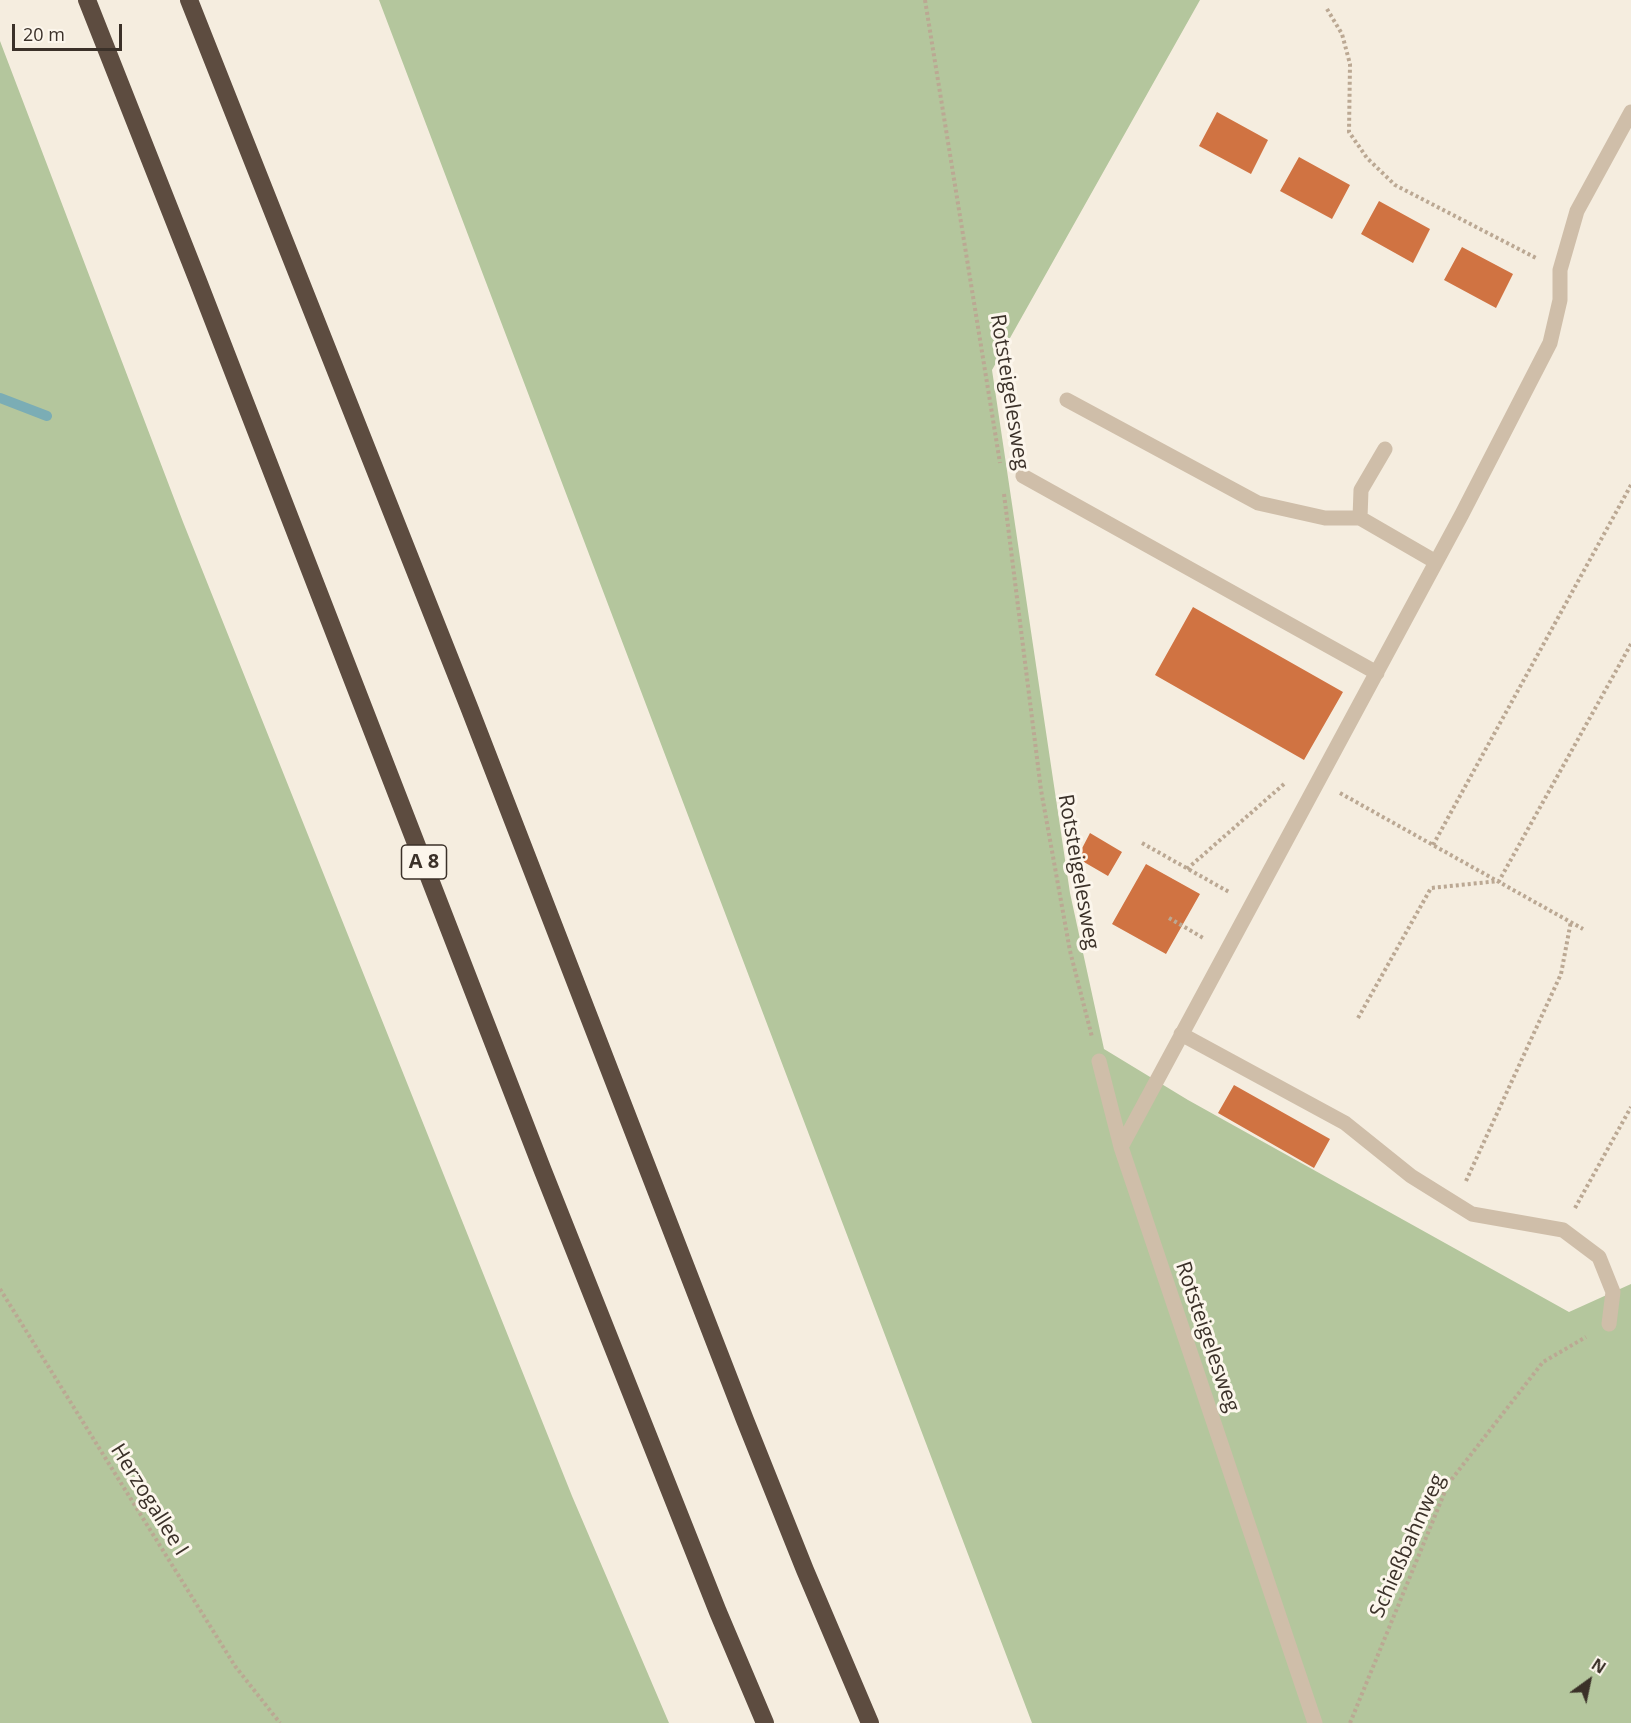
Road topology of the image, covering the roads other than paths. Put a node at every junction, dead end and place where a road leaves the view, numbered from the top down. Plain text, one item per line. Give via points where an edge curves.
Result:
1 (87, 0) edge
2 (189, 0) edge
3 (1631, 112) edge
4 (1066, 400) dead end
5 (1385, 449) dead end
6 (1023, 476) dead end
7 (1360, 518) junction
8 (1436, 562) junction
9 (1377, 672) junction
10 (1181, 1034) junction
11 (1098, 1061) road end
12 (1121, 1147) junction
13 (1609, 1324) road end
14 (765, 1723) edge
15 (870, 1723) edge
16 (1315, 1723) edge

1 - 14 highway, A 8 via 543,1171
2 - 15 highway via 469,707 749,1431
3 - 8 lane via 1577,212 1560,270 1560,300 1550,343
4 - 7 lane via 1258,503 1325,518
5 - 7 lane via 1361,490
6 - 9 lane
7 - 8 lane
8 - 9 lane
9 - 10 lane
10 - 12 lane
10 - 13 lane via 1344,1123 1411,1176 1472,1214 1563,1230 1599,1257 1613,1292
11 - 12 lane, Rotsteigelesweg
12 - 16 lane, Rotsteigelesweg

